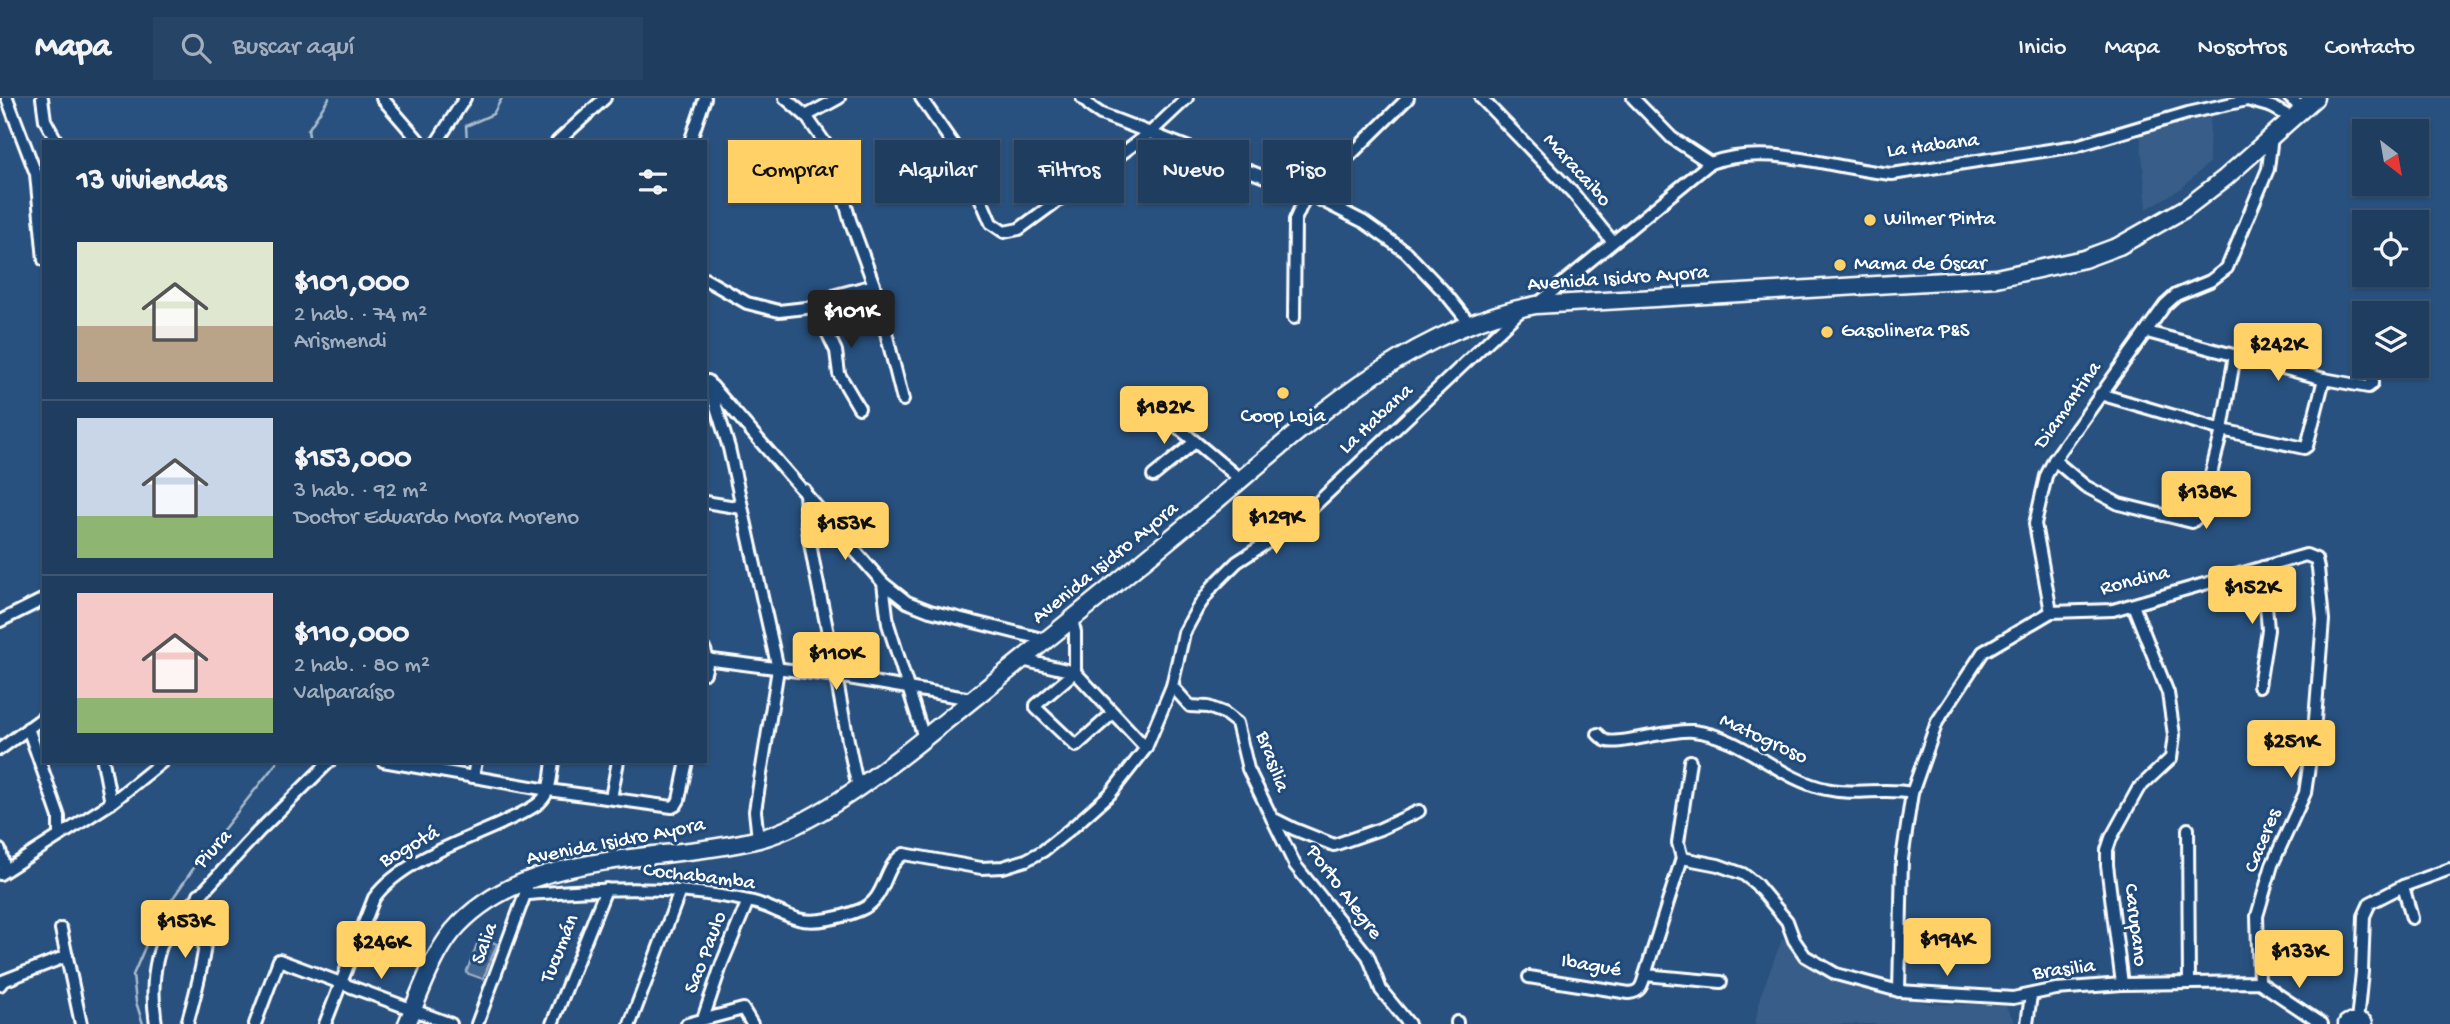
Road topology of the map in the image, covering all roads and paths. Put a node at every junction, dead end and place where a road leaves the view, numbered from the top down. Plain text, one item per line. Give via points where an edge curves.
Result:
1 (7, 98) edge
2 (42, 98) edge
3 (382, 98) edge
4 (465, 98) edge
5 (605, 98) edge
6 (705, 98) edge
7 (785, 98) edge
8 (839, 98) edge
9 (921, 98) edge
10 (1082, 98) edge
11 (1186, 98) edge
12 (1408, 98) edge
13 (1481, 98) edge
14 (1633, 98) edge
15 (2300, 106) edge
16 (806, 116) junction
17 (1150, 132) junction
18 (2273, 135) junction
19 (56, 140) edge
20 (418, 140) edge
21 (438, 140) edge
22 (559, 140) edge
23 (692, 140) edge
24 (1351, 153) edge
25 (1710, 163) junction
26 (1263, 176) edge
27 (1303, 203) edge
28 (1327, 203) edge
29 (42, 238) edge
30 (1612, 241) junction
31 (707, 280) edge
32 (874, 285) junction
33 (1530, 306) junction
34 (815, 307) junction
35 (1294, 318) dead end
36 (1469, 324) junction
37 (2147, 332) junction
38 (2235, 355) junction
39 (2372, 378) edge
40 (2324, 379) junction
41 (707, 382) edge
42 (707, 384) edge
43 (2100, 394) junction
44 (902, 400) dead end
45 (859, 408) dead end
46 (1163, 415) dead end
47 (2222, 430) junction
48 (1195, 442) junction
49 (2053, 460) junction
50 (1153, 475) dead end
51 (1241, 480) junction
52 (805, 490) junction
53 (707, 502) edge
54 (742, 508) junction
55 (2306, 555) joint
56 (2263, 568) junction
57 (883, 583) junction
58 (42, 600) edge
59 (2133, 605) junction
60 (2051, 612) junction
61 (1072, 620) junction
62 (0, 621) edge
63 (1046, 640) junction
64 (707, 656) edge
65 (1022, 660) junction
66 (778, 669) junction
67 (1074, 672) junction
68 (837, 676) junction
69 (1172, 686) junction
70 (2259, 686) dead end
71 (909, 688) junction
72 (972, 699) junction
73 (1113, 713) junction
74 (42, 718) edge
75 (28, 729) junction
76 (1598, 734) dead end
77 (924, 738) junction
78 (1146, 748) junction
79 (0, 749) edge
80 (1690, 761) dead end
81 (103, 763) edge
82 (160, 763) edge
83 (328, 763) edge
84 (402, 763) edge
85 (476, 763) edge
86 (552, 763) edge
87 (618, 763) edge
88 (687, 763) edge
89 (473, 778) junction
90 (858, 787) junction
91 (548, 790) junction
92 (1912, 793) junction
93 (611, 799) junction
94 (111, 803) junction
95 (1419, 811) dead end
96 (1272, 818) junction
97 (1073, 827) joint
98 (2188, 829) dead end
99 (59, 836) junction
100 (758, 839) junction
101 (0, 850) edge
102 (1682, 858) junction
103 (2450, 869) edge
104 (2, 872) edge
105 (531, 877) junction
106 (2403, 887) junction
107 (606, 889) junction
108 (680, 891) junction
109 (199, 894) junction
110 (525, 894) junction
111 (748, 901) junction
112 (2412, 918) dead end
113 (61, 929) dead end
114 (67, 956) junction
115 (1646, 975) junction
116 (1529, 977) dead end
117 (1721, 982) dead end
118 (2259, 982) junction
119 (339, 983) junction
120 (2189, 983) junction
121 (2122, 984) junction
122 (0, 985) edge
123 (1899, 991) junction
124 (2031, 995) junction
125 (410, 1017) edge
126 (703, 1019) junction
127 (81, 1024) edge
128 (156, 1024) edge
129 (187, 1024) edge
130 (255, 1024) edge
131 (325, 1024) edge
132 (451, 1024) edge
133 (477, 1024) edge
134 (552, 1024) edge
135 (630, 1024) edge
136 (687, 1024) edge
137 (752, 1024) edge
138 (1409, 1024) edge
139 (2027, 1024) edge
140 (2322, 1024) edge
141 (2352, 1024) edge

1 - 29 street via 36,174
2 - 19 street via 45,120
3 - 20 street
4 - 21 street
5 - 22 street
6 - 23 street
7 - 16 street
8 - 16 street
9 - 17 street via 964,160 991,223 1004,232 1019,229
10 - 17 street via 1101,114
11 - 17 street
12 - 24 street
13 - 30 street, Maracaibo via 1573,193
14 - 25 street via 1672,138
15 - 18 main road, Avenida Isidro Ayora
15 - 25 street, La Habana via 2272,107 2247,100 2076,146 1892,174 1751,154
16 - 32 street via 830,150
17 - 26 street
18 - 33 main road, Avenida Isidro Ayora via 2186,208 2119,246 2054,267 1996,278
18 - 37 street, Diamantina via 2267,169 2227,268 2210,281 2176,295
25 - 30 street, La Habana
27 - 35 street via 1295,220
28 - 36 street via 1396,243 1446,293
30 - 33 street, La Habana
31 - 34 street via 747,303 779,311
32 - 34 street via 836,295
32 - 44 street
33 - 36 main road, Avenida Isidro Ayora
33 - 69 street, La Habana via 1294,525 1237,562 1213,586 1184,633
34 - 45 street via 836,351 839,374
36 - 51 main road, Avenida Isidro Ayora via 1362,382
37 - 38 street
37 - 43 street, Diamantina
38 - 40 street
38 - 47 street
39 - 40 street via 2370,387
40 - 47 street via 2304,448
41 - 52 street
42 - 54 street via 729,448
43 - 47 street
43 - 49 street, Diamantina
46 - 48 street
47 - 49 street via 2201,514 2192,522 2119,503 2085,486
48 - 50 street
48 - 51 street
49 - 60 street, Diamantina via 2035,524
51 - 61 main road, Avenida Isidro Ayora
52 - 57 street
52 - 68 street via 805,518
53 - 54 street
54 - 66 street
55 - 56 street, Rondina
55 - 118 street, Caceres via 2316,559 2323,620 2314,732 2305,793 2272,865 2257,916
56 - 59 street, Rondina
56 - 70 street via 2268,630
57 - 63 street via 907,602 930,611
57 - 71 street via 888,624
58 - 62 street
59 - 60 street, Rondina
59 - 121 street, Carupano via 2168,693 2174,735 2171,758 2138,789 2107,850
60 - 92 street via 1983,652 1937,722
61 - 63 main road, Avenida Isidro Ayora
61 - 67 street
63 - 65 main road, Avenida Isidro Ayora
64 - 66 street
65 - 67 street
65 - 72 main road, Avenida Isidro Ayora
66 - 68 street
66 - 100 street via 755,811
67 - 73 street
67 - 73 street via 1036,708 1076,746
68 - 71 street
68 - 90 street
69 - 78 street, La Habana
69 - 96 street, Brasilia via 1190,706 1208,707 1237,723 1248,769
71 - 72 street
71 - 77 street
72 - 77 main road, Avenida Isidro Ayora
73 - 78 street
74 - 75 street
75 - 79 street
75 - 99 street via 59,817
76 - 92 street, Matogroso via 1614,741 1676,731 1709,733 1825,789
77 - 90 main road, Avenida Isidro Ayora
78 - 97 street, La Habana via 1110,794
80 - 102 street via 1678,843
81 - 94 street
82 - 94 street
83 - 109 street, Piura
84 - 89 street
85 - 89 street
86 - 91 street
87 - 93 street
88 - 93 street via 676,806
89 - 91 street
90 - 100 main road, Avenida Isidro Ayora via 818,813
91 - 93 street
91 - 119 street, Bogotá via 541,802 513,818 402,870 385,883 374,898
92 - 123 street via 1902,859
94 - 99 street
95 - 96 street, Brasilia via 1334,845
96 - 138 street, Porto Alegre via 1295,865 1368,956 1381,990
97 - 111 street, Cochabamba via 1043,851 1003,867 981,868 904,853 895,861 878,897 853,913 807,921
98 - 120 street
99 - 104 street
100 - 105 main road, Avenida Isidro Ayora
101 - 104 street
102 - 115 street
102 - 123 street, Brasilia via 1718,865 1756,884 1787,921 1805,956 1836,974
103 - 106 street
105 - 110 street, Salia
105 - 125 main road, Avenida Isidro Ayora via 482,903 450,934
106 - 112 street
106 - 141 street via 2370,903 2364,915 2362,972
107 - 108 street, Cochabamba
107 - 110 street, Cochabamba
107 - 134 street, Tucumán
108 - 111 street, Cochabamba
108 - 135 street
109 - 128 street, Piura via 161,941 153,981
109 - 129 street via 206,933
110 - 133 street, Salia
111 - 126 street, Sao Paulo
113 - 114 street
114 - 122 street
114 - 127 street
115 - 116 street, Ibagué via 1641,988 1629,993
115 - 117 street, Ibagué
118 - 120 street, Brasilia
118 - 140 street
119 - 125 street
119 - 130 street via 279,960
119 - 131 street, Bogotá
120 - 121 street, Brasilia
121 - 124 street, Brasilia
123 - 124 street, Brasilia via 2014,998
124 - 139 street
125 - 132 street
126 - 136 street
126 - 137 street via 743,1009

